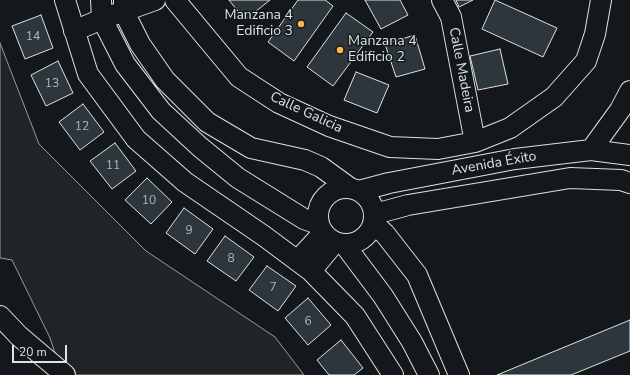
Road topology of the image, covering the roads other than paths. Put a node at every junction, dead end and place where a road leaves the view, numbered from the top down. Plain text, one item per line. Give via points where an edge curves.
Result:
1 (65, 0) edge
2 (155, 0) edge
3 (175, 0) edge
4 (442, 0) edge
5 (601, 0) edge
6 (124, 6) edge
7 (101, 10) edge
8 (74, 32) junction
9 (630, 91) edge
10 (510, 128) junction
11 (475, 142) junction
12 (438, 149) junction
13 (591, 150) junction
14 (630, 155) edge
15 (515, 159) junction
16 (441, 174) junction
17 (630, 183) edge
18 (355, 189) junction
19 (374, 219) junction
20 (330, 236) junction
21 (305, 266) junction
22 (0, 316) edge
23 (65, 375) edge
24 (394, 375) edge
25 (429, 375) edge
26 (459, 375) edge

1 - 8 street
2 - 6 street
3 - 12 street, Calle Galicia via 239,77 278,104 329,126 390,147
4 - 11 street, Calle Madeira via 451,17
5 - 10 street, Calle Galicia via 586,61 554,97
6 - 7 street
6 - 18 street via 140,44 165,80 207,122 251,148 306,160
7 - 8 street
7 - 20 street via 125,64 161,111 238,178
8 - 21 street via 88,74 136,138 185,182
9 - 13 street via 620,110
10 - 11 street, Calle Galicia
10 - 15 street
11 - 12 street, Calle Galicia
12 - 16 street
13 - 14 street, Avenida Éxito
13 - 15 street, Avenida Éxito
15 - 16 street, Avenida Éxito
16 - 18 street, Avenida Éxito
17 - 19 street, Avenida Éxito via 621,180 570,178 408,205
18 - 19 street via 373,205
18 - 20 street via 340,188 324,197 317,214
19 - 20 street via 369,233 353,244
19 - 26 street via 417,275
20 - 21 street
20 - 25 street via 383,296
21 - 24 street via 355,316
22 - 23 street via 19,336

